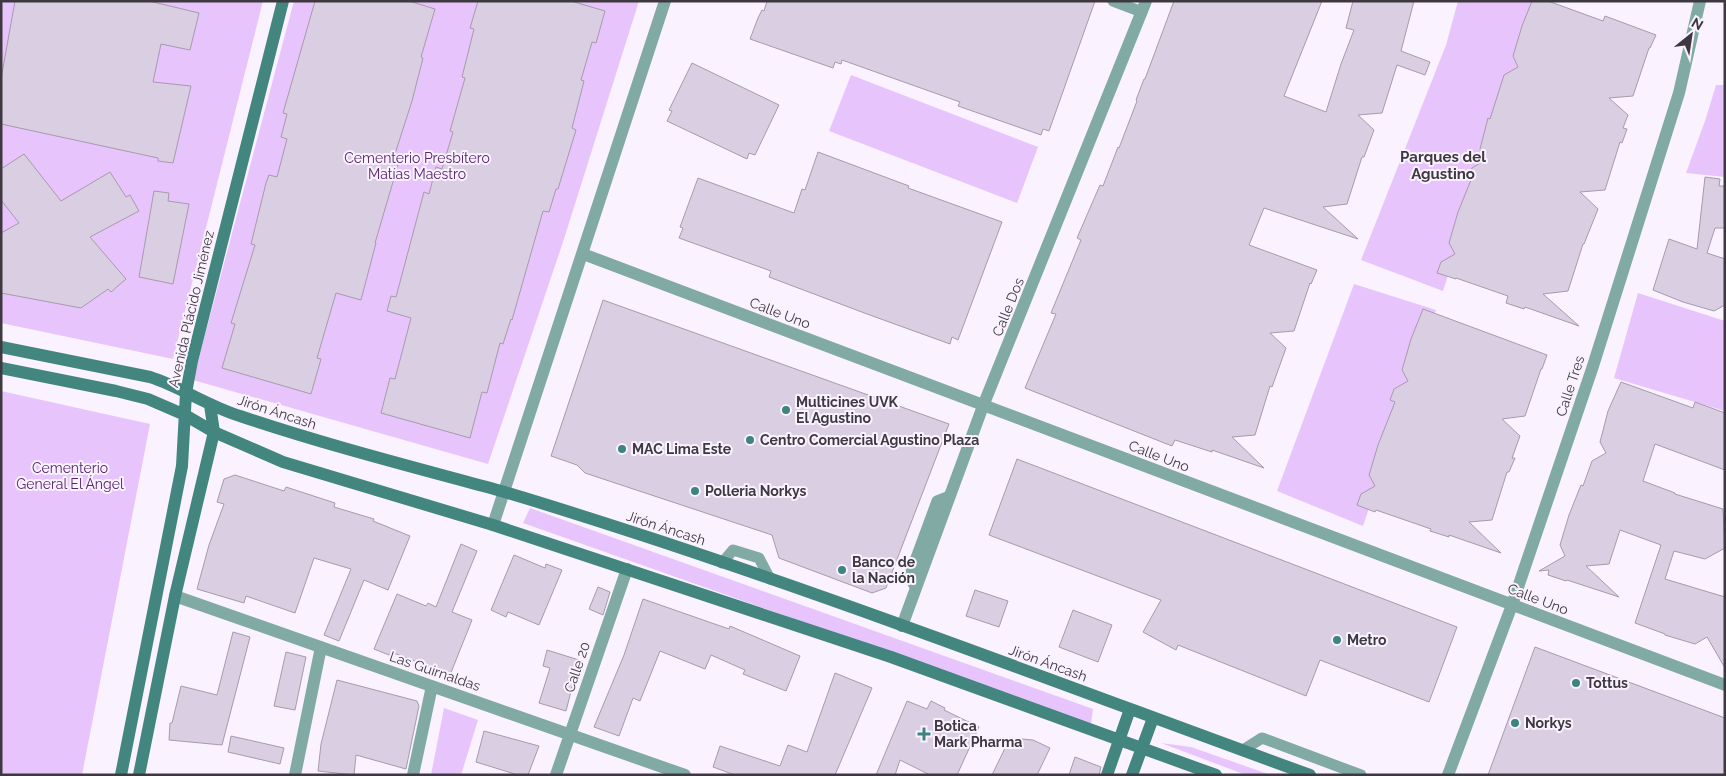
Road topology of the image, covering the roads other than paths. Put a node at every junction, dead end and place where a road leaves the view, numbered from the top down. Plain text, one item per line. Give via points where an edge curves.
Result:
1 (283, 1) edge
2 (665, 1) edge
3 (1113, 1) edge
4 (1700, 1) edge
5 (1144, 7) edge
6 (583, 254) junction
7 (1, 347) edge
8 (1, 368) edge
9 (186, 393) junction
10 (210, 405) junction
11 (984, 406) junction
12 (185, 415) junction
13 (214, 432) junction
14 (503, 492) junction
15 (493, 525) junction
16 (627, 569) junction
17 (175, 596) junction
18 (1512, 605) junction
19 (902, 626) junction
20 (321, 647) junction
21 (1725, 685) edge
22 (432, 686) junction
23 (1130, 709) junction
24 (1153, 718) junction
25 (570, 735) junction
26 (1119, 740) junction
27 (1142, 748) junction
28 (1243, 750) junction
29 (121, 775) edge
30 (139, 775) edge
31 (295, 775) edge
32 (414, 775) edge
33 (556, 775) edge
34 (684, 775) edge
35 (1107, 775) edge
36 (1132, 775) edge
37 (1216, 775) edge
38 (1310, 775) edge
39 (1361, 775) edge
40 (1448, 775) edge

1 - 9 main road, Avenida Plácido Jiménez
2 - 6 street
3 - 5 lane
4 - 18 street, Calle Tres via 1676,102 1593,366
5 - 11 street, Calle Dos
6 - 11 street, Calle Uno
6 - 14 street
7 - 9 main road, Jirón Áncash via 150,377
8 - 12 main road via 148,399
9 - 10 main road, Jirón Áncash
9 - 12 main road, Avenida Plácido Jiménez
10 - 13 main road
10 - 14 main road, Jirón Áncash via 333,446
11 - 18 street, Calle Uno
11 - 19 street, Calle Dos
12 - 13 main road
12 - 29 main road, Avenida Plácido Jiménez via 182,466
13 - 15 main road via 283,462
13 - 17 main road
14 - 15 street
14 - 19 main road, Jirón Áncash via 666,543
15 - 16 main road
16 - 25 street, Calle 20
16 - 26 main road via 891,657
17 - 20 street, Las Guirnaldas
17 - 30 main road
18 - 21 street, Calle Uno
18 - 40 street, Calle Tres
19 - 23 main road, Jirón Áncash
20 - 22 street, Las Guirnaldas
20 - 31 street
22 - 25 street, Las Guirnaldas
22 - 32 street
23 - 24 main road, Jirón Áncash
23 - 26 main road
24 - 27 main road
24 - 28 main road, Jirón Áncash
25 - 33 street, Calle 20
25 - 34 street, Las Guirnaldas
26 - 27 main road
26 - 35 main road
27 - 36 main road
27 - 37 main road
28 - 38 main road, Jirón Áncash
28 - 39 lane via 1262,738

